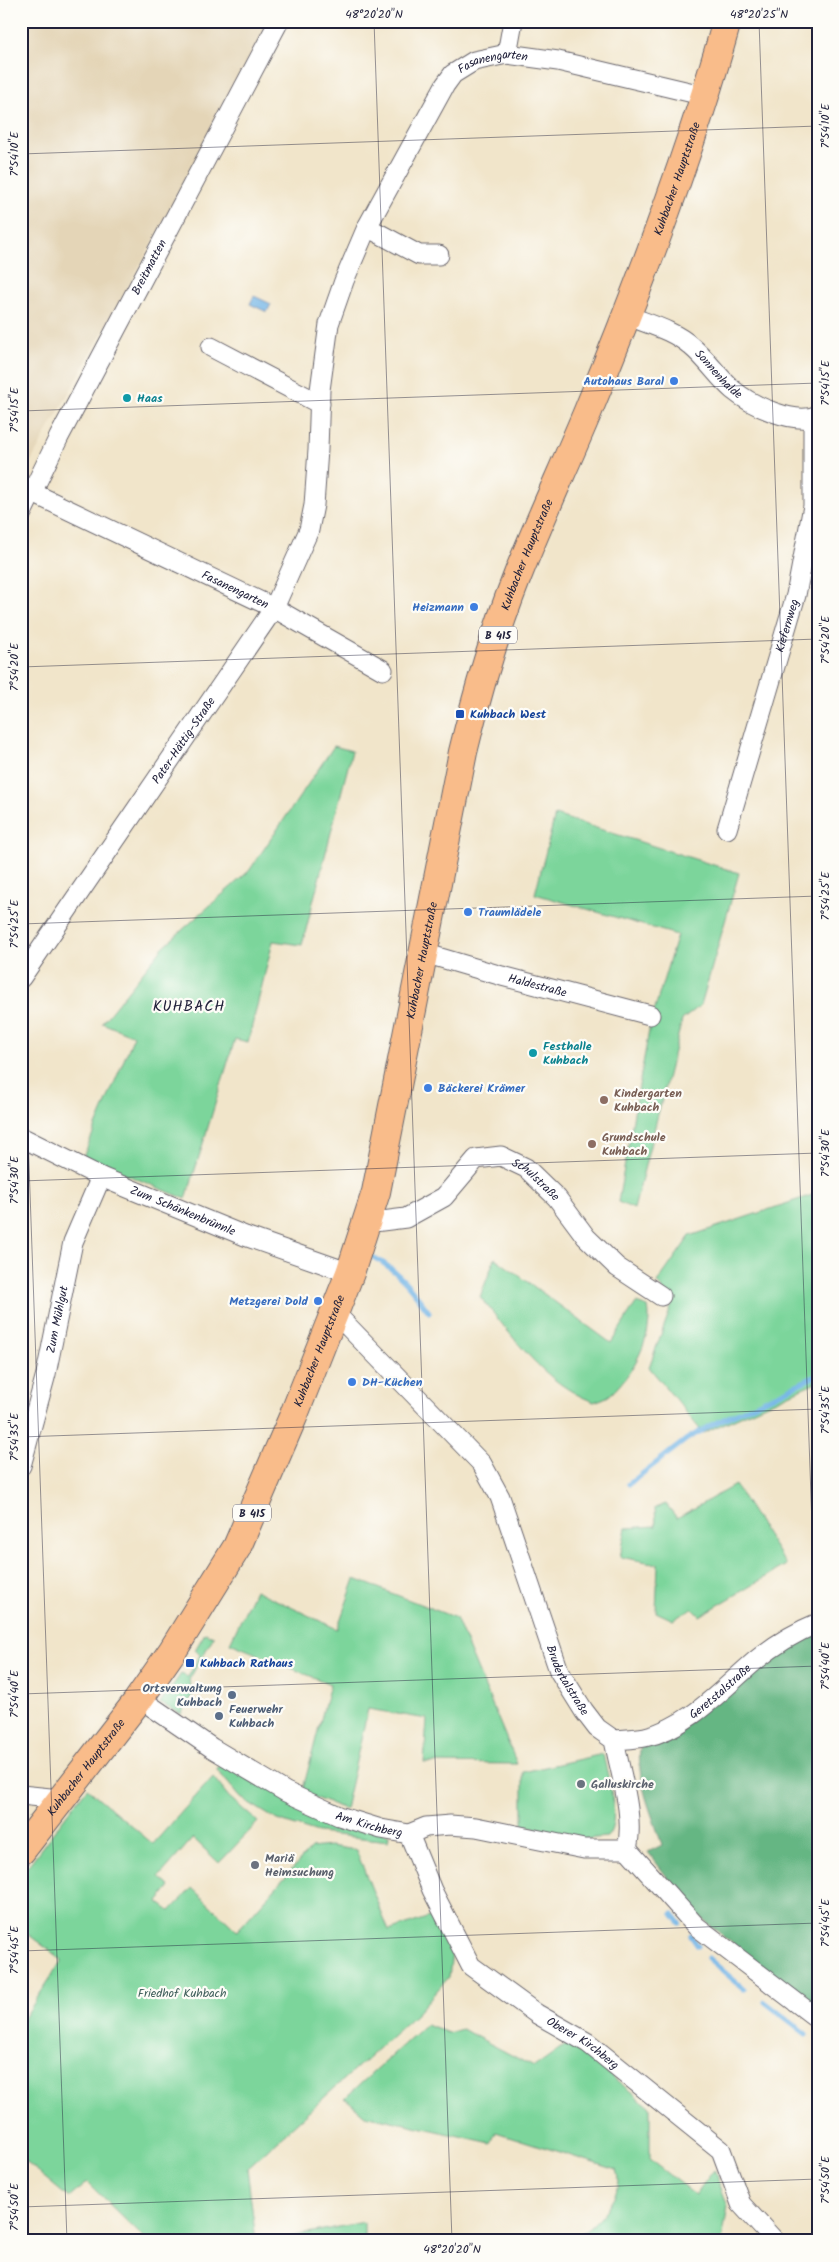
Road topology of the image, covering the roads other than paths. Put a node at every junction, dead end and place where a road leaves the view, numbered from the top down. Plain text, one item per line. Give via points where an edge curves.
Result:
1 (280, 21) edge
2 (513, 21) edge
3 (726, 21) edge
4 (507, 54) junction
5 (706, 96) junction
6 (366, 227) junction
7 (439, 255) dead end
8 (626, 315) junction
9 (211, 347) dead end
10 (320, 404) junction
11 (816, 416) edge
12 (33, 493) junction
13 (21, 515) edge
14 (274, 608) junction
15 (383, 670) dead end
16 (726, 829) dead end
17 (424, 953) junction
18 (21, 978) edge
19 (650, 1015) dead end
20 (21, 1137) edge
21 (101, 1177) junction
22 (366, 1223) junction
23 (350, 1274) junction
24 (660, 1296) dead end
25 (335, 1313) junction
26 (21, 1466) edge
27 (818, 1623) edge
28 (139, 1698) junction
29 (614, 1740) junction
30 (21, 1794) edge
31 (60, 1799) junction
32 (409, 1834) junction
33 (628, 1849) junction
34 (21, 1850) edge
35 (818, 2018) edge
36 (775, 2241) edge

1 - 12 street, Breitmatten via 59,437
2 - 4 street
3 - 5 main road, Kuhbacher Hauptstraße / B 415
4 - 5 street, Fasanengarten via 558,61
4 - 6 street, Fasanengarten via 474,61 453,74 437,96
5 - 8 main road, Kuhbacher Hauptstraße / B 415
6 - 7 street via 419,255
6 - 10 street, Fasanengarten via 330,324
8 - 11 street, Sonnenhalde via 670,332 691,346 734,391 755,404 781,415
8 - 17 main road, Kuhbacher Hauptstraße / B 415 via 517,577 475,705
9 - 10 street
10 - 14 street, Fasanengarten via 314,505 309,530
11 - 16 street, Kiefernweg via 813,506 796,595
12 - 13 street, Breitmatten
12 - 14 street, Fasanengarten
14 - 15 street
14 - 18 street, Pater-Hättig-Straße
17 - 19 street, Haldestraße
17 - 22 main road, Kuhbacher Hauptstraße / B 415 via 376,1192
20 - 21 street, Zum Schänkenbrünnle
21 - 23 street, Zum Schänkenbrünnle via 245,1236
21 - 26 street, Zum Mühlgut via 73,1242 46,1374
22 - 23 main road, Kuhbacher Hauptstraße / B 415
22 - 24 street, Schulstraße via 406,1218 444,1197 476,1159 501,1156 526,1168 557,1198 586,1237 617,1267
23 - 25 main road, Kuhbacher Hauptstraße / B 415
25 - 28 main road, Kuhbacher Hauptstraße / B 415 via 237,1547
25 - 29 street, Brudertalstraße via 482,1464 500,1497 559,1670 593,1722
27 - 29 street, Geretstalstraße via 757,1660 710,1702 666,1729 645,1737
28 - 31 main road, Kuhbacher Hauptstraße / B 415
28 - 32 street, Am Kirchberg via 212,1748 286,1792 338,1816
29 - 33 street via 629,1817
30 - 31 street
31 - 34 main road, Kuhbacher Hauptstraße / B 415
32 - 33 street, Am Kirchberg via 426,1826 450,1825 476,1827 584,1850
32 - 36 street, Oberer Kirchberg via 432,1890 471,1966 537,2014 588,2043 721,2150 741,2204
33 - 35 street via 696,1926

